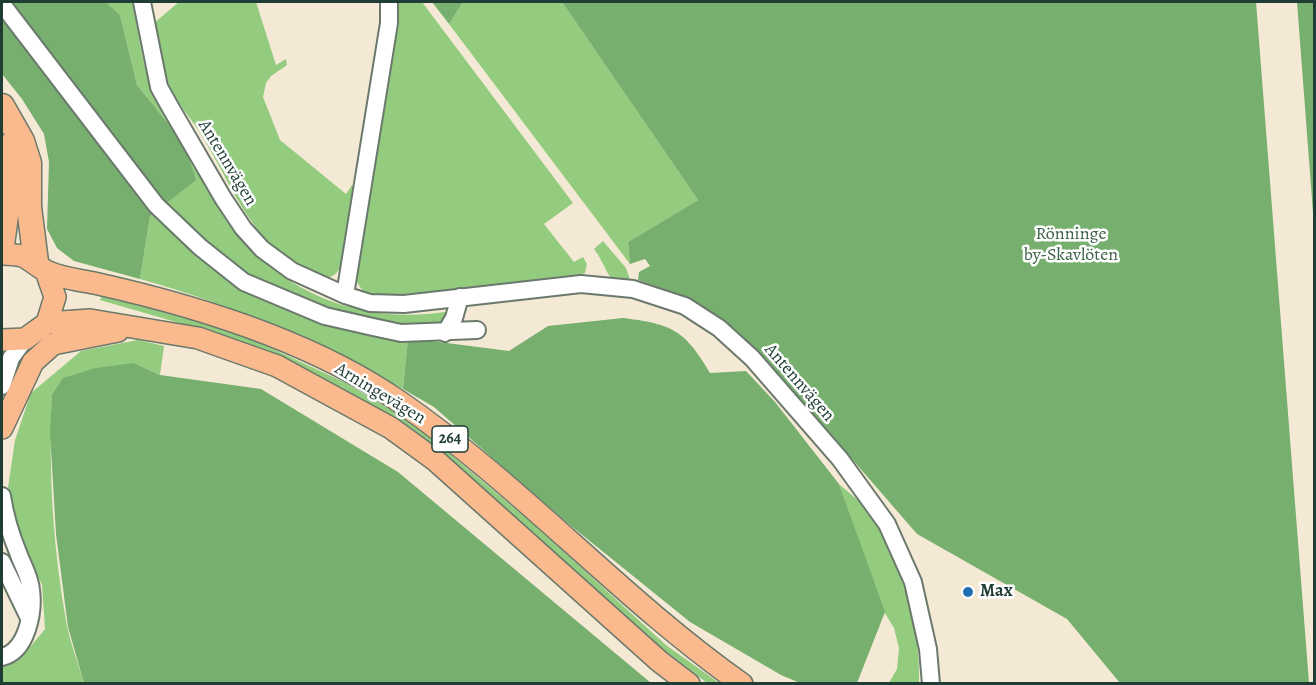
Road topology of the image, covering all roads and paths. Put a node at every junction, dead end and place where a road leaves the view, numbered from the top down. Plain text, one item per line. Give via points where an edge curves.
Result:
1 (142, 2) edge
2 (389, 2) edge
3 (2, 4) edge
4 (2, 106) edge
5 (2, 147) edge
6 (2, 245) edge
7 (2, 254) edge
8 (41, 267) junction
9 (508, 292) junction
10 (345, 295) junction
11 (460, 297) junction
12 (488, 308) dead end
13 (46, 323) junction
14 (137, 328) junction
15 (477, 330) dead end
16 (445, 333) junction
17 (25, 339) junction
18 (2, 340) edge
19 (2, 386) edge
20 (2, 428) edge
21 (2, 496) edge
22 (2, 562) edge
23 (29, 618) junction
24 (2, 657) edge
25 (929, 678) edge
26 (688, 684) edge
27 (742, 684) edge

1 - 10 street, Antennvägen via 159,87 243,228 292,272
2 - 10 street via 389,23
3 - 16 street via 156,205 244,282 325,316 401,333
4 - 8 highway via 22,141 29,164 29,207
5 - 6 highway via 11,179
7 - 8 main road, Arningevägen / 264 via 25,255
8 - 13 main road via 55,297
8 - 27 main road, Arningevägen / 264 via 196,308 290,344 399,401 480,462 641,606
9 - 11 street, Antennvägen
9 - 12 street
9 - 25 street, Antennvägen via 581,284 633,289 685,306 719,328 752,358 840,459 887,524 913,582 928,649
10 - 11 street, Antennvägen via 370,303 404,304
11 - 16 street
13 - 14 main road, Arningevägen / 264 via 90,320
13 - 17 main road
14 - 20 main road via 53,344 33,362
14 - 26 main road, Arningevägen / 264 via 198,338 277,366 391,428 435,460
15 - 16 street
17 - 18 main road
17 - 19 street via 11,358
21 - 23 street via 10,533 31,590
22 - 23 street
23 - 24 street via 25,638

